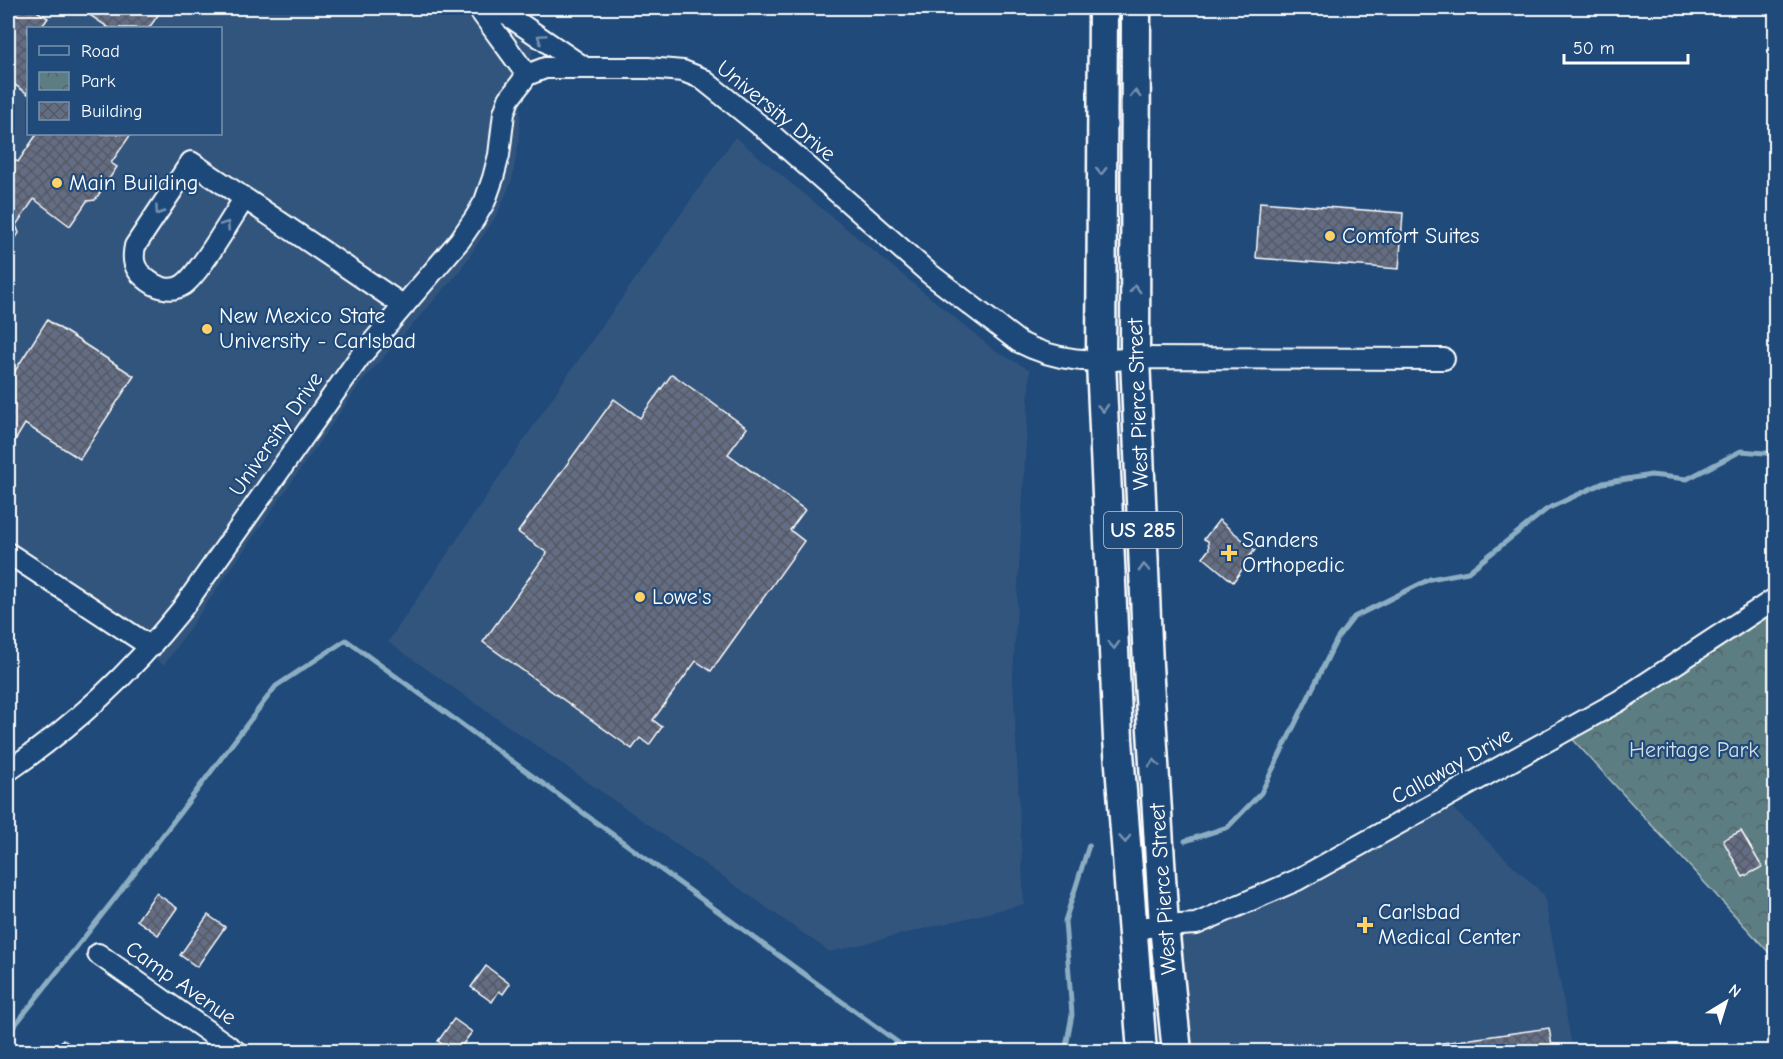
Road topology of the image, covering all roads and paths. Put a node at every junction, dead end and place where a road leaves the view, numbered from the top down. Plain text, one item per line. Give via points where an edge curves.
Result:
1 (478, 8) edge
2 (497, 8) edge
3 (1103, 8) edge
4 (1136, 8) edge
5 (585, 68) junction
6 (527, 75) junction
7 (244, 199) junction
8 (404, 306) junction
9 (1135, 358) junction
10 (1444, 359) dead end
11 (1101, 362) junction
12 (8, 553) edge
13 (1776, 598) edge
14 (151, 648) junction
15 (8, 771) edge
16 (1164, 926) junction
17 (1132, 928) junction
18 (98, 954) dead end
19 (1137, 1004) junction
20 (237, 1052) edge
21 (1129, 1052) edge
22 (1142, 1052) edge
23 (1177, 1052) edge

1 - 6 street
5 -> 2 street
3 -> 11 highway, West Pierce Street / US 285
9 -> 4 highway, West Pierce Street / US 285
5 - 6 street, University Drive via 545,68
5 - 11 street, University Drive via 683,71 701,78 930,274 1019,342 1052,356
6 - 8 street, University Drive via 504,112 499,155 485,201 460,240
7 -> 7 street via 191,162 135,246 136,270 157,286 171,290 183,286
7 - 8 street
8 - 14 street, University Drive via 359,358
9 - 10 street, University Drive
9 - 11 street, University Drive
16 -> 9 highway, West Pierce Street / US 285
11 -> 17 highway, West Pierce Street / US 285 via 1118,739
12 - 14 street
13 - 16 street, Callaway Drive via 1619,700 1297,880 1196,924
14 - 15 street, University Drive via 101,699
16 - 17 street, Callaway Drive
16 - 23 highway, West Pierce Street / US 285
17 - 19 highway, West Pierce Street / US 285
18 - 20 street, Camp Avenue
19 - 21 highway
19 - 22 highway, West Pierce Street / US 285

